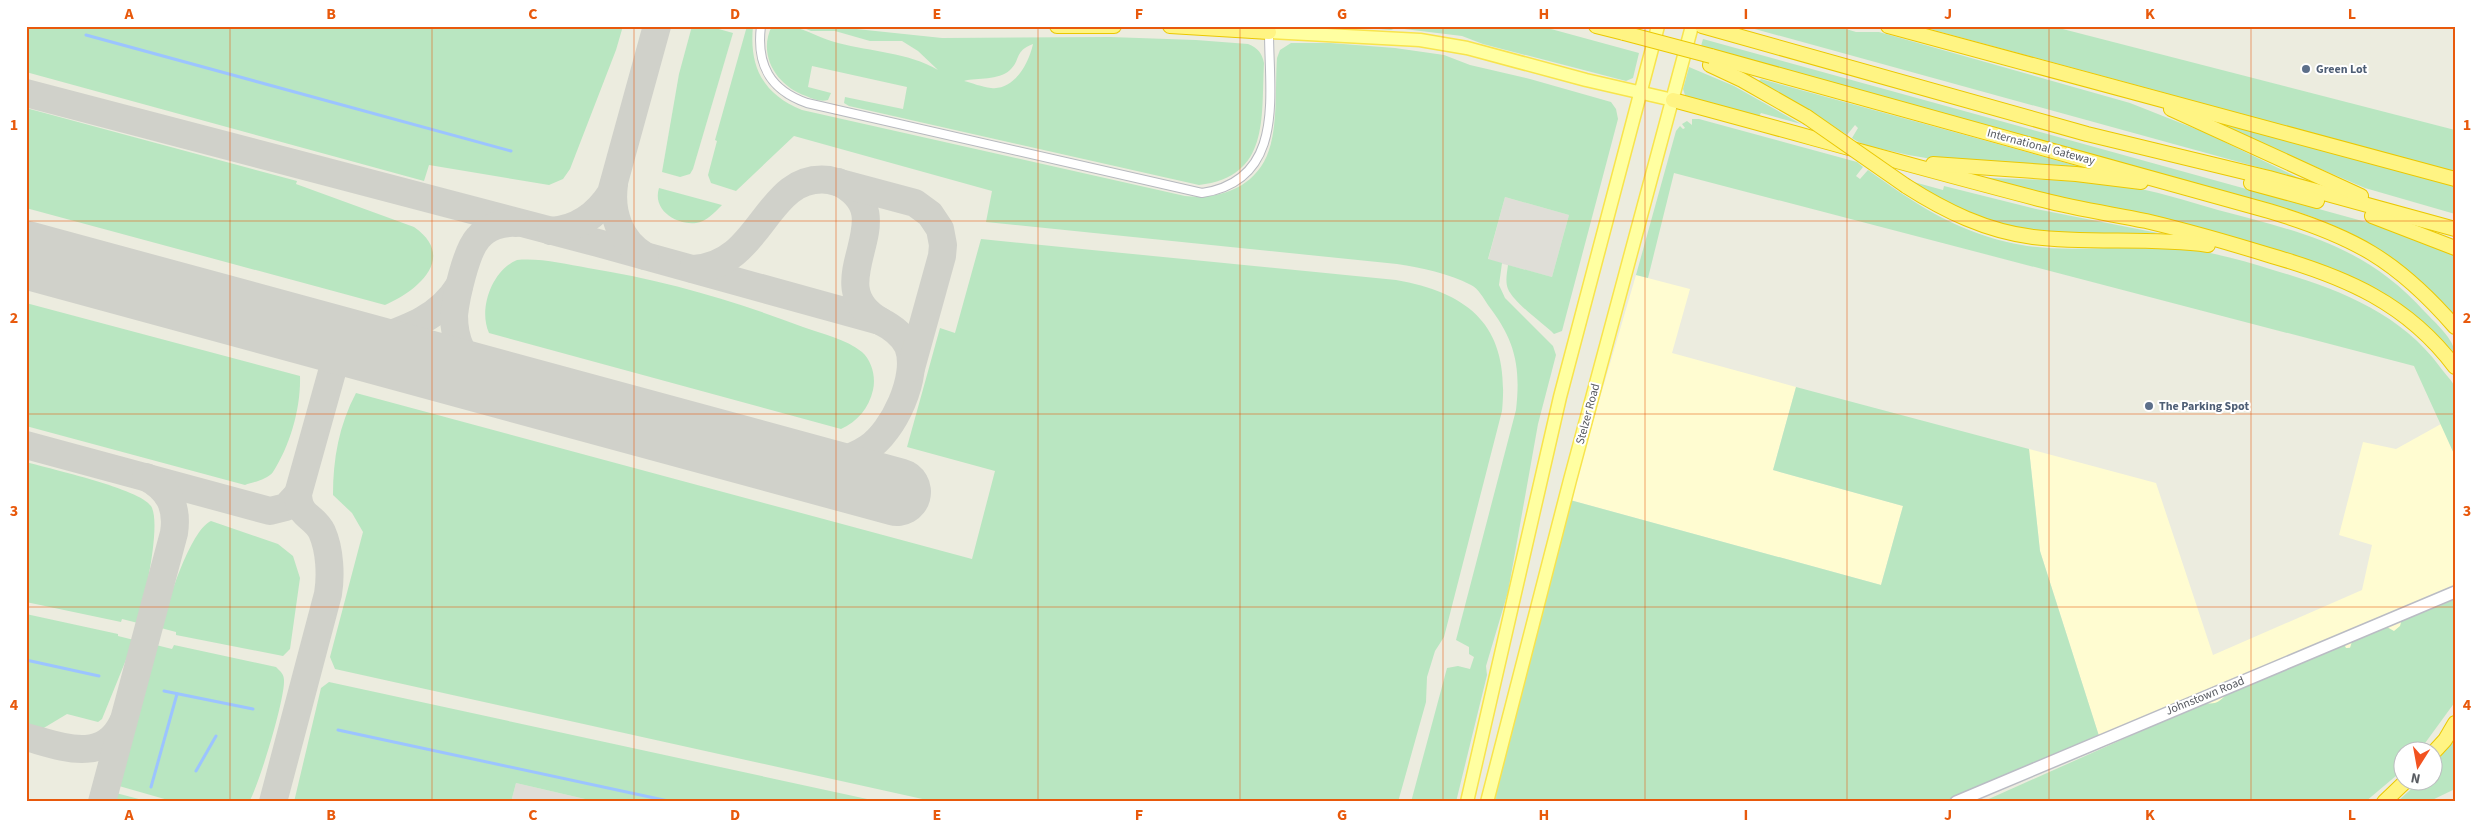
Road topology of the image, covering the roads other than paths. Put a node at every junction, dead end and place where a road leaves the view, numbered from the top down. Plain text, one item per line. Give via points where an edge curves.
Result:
1 (761, 26) edge
2 (1056, 26) edge
3 (1114, 26) edge
4 (1170, 26) edge
5 (1596, 26) edge
6 (1658, 26) edge
7 (1692, 26) edge
8 (1702, 26) edge
9 (1888, 26) edge
10 (1269, 32) junction
11 (1711, 60) junction
12 (2123, 89) junction
13 (1641, 93) junction
14 (1673, 100) junction
15 (2156, 151) junction
16 (1904, 162) junction
17 (2455, 179) edge
18 (2184, 187) junction
19 (2455, 224) edge
20 (2455, 229) edge
21 (2455, 248) edge
22 (2270, 255) junction
23 (2455, 327) edge
24 (2455, 366) edge
25 (2455, 592) edge
26 (2455, 723) edge
27 (2444, 741) edge
28 (2397, 790) edge
29 (1467, 802) edge
30 (1487, 802) edge
31 (1956, 802) edge
32 (2384, 802) edge

1 - 10 street via 760,54 765,70 792,98 1202,193 1239,180 1250,171 1263,149 1269,112
2 - 3 highway
4 - 10 highway
5 - 11 highway, bridge
6 - 13 main road
7 - 14 main road, Stelzer Road
8 - 15 highway, International Gateway
9 - 12 highway
10 - 13 main road via 1420,40 1467,48
11 - 18 highway, International Gateway
11 - 22 highway, bridge via 1808,117 1942,210 1991,228 2031,237 2083,241 2178,240
12 - 17 highway
12 - 19 highway via 2358,195
13 - 14 main road
13 - 29 main road via 1560,396
14 - 16 highway
14 - 30 main road, Stelzer Road
15 - 20 highway, International Gateway
15 - 21 highway via 2268,188 2386,220
16 - 18 highway via 2076,174
16 - 22 highway via 2051,203 2156,224
18 - 23 highway, International Gateway via 2300,220 2354,242 2412,281
22 - 24 highway via 2347,281 2387,301 2419,327
25 - 31 main road, Johnstown Road
26 - 27 highway
28 - 32 highway

